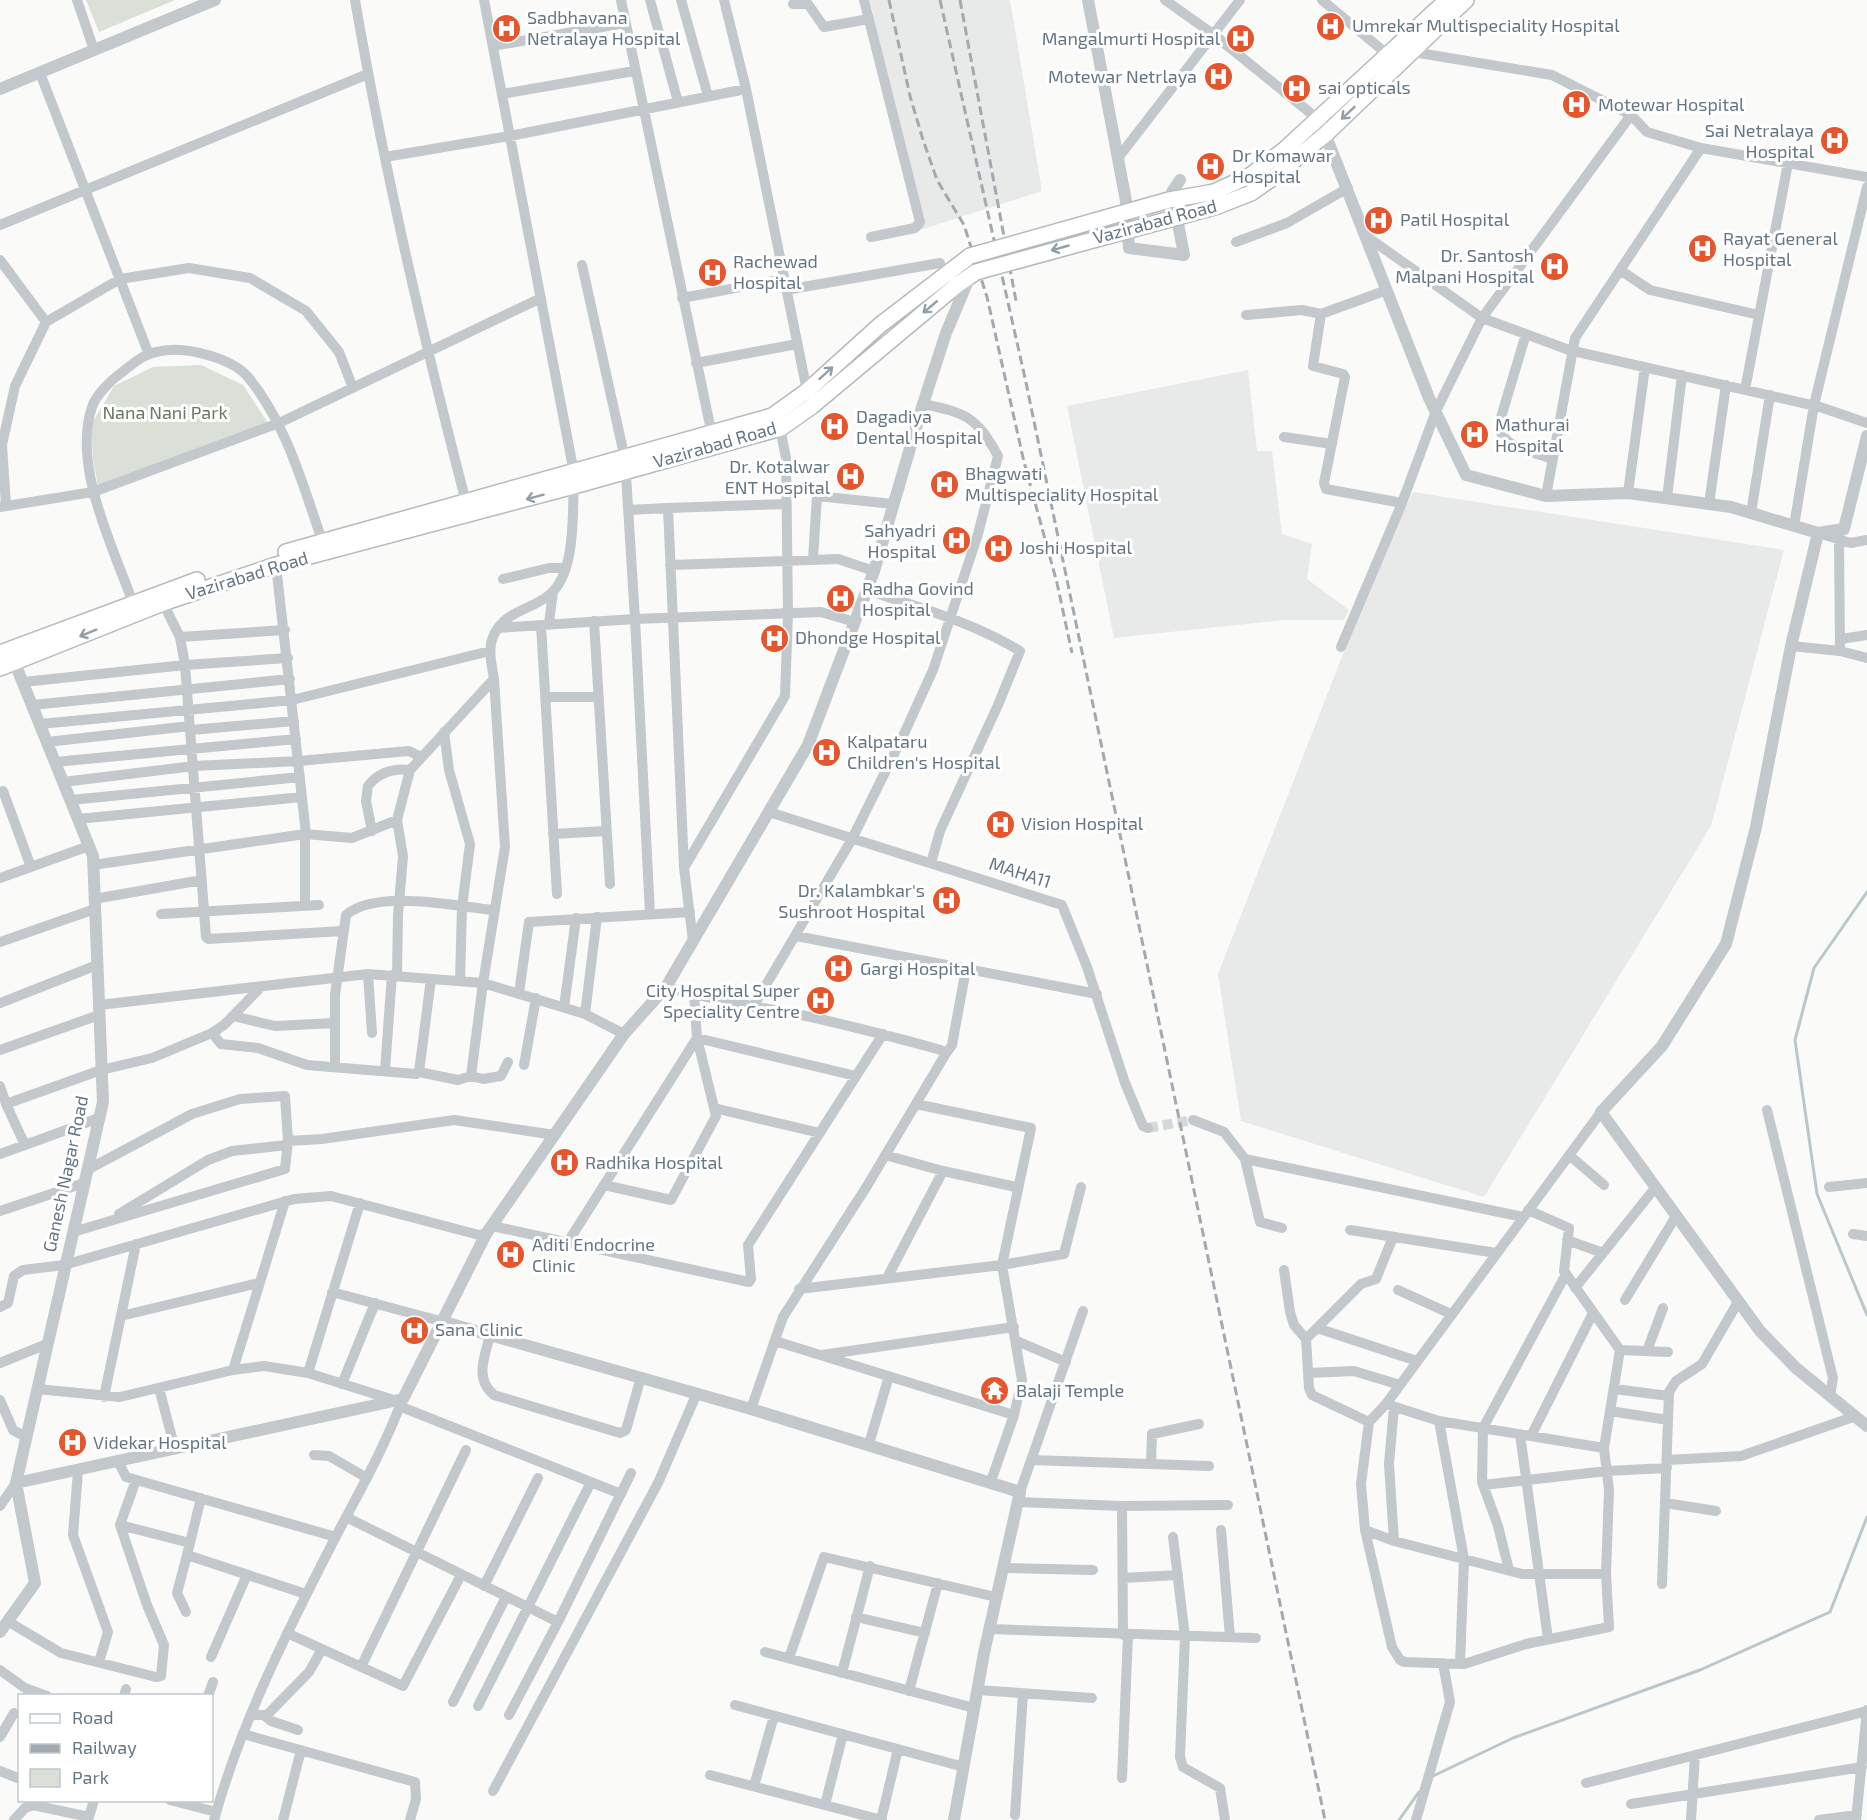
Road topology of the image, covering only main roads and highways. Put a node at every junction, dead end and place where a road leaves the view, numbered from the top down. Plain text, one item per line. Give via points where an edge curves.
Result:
1 (1446, 0) edge
2 (1466, 0) edge
3 (1355, 84) junction
4 (1366, 96) junction
5 (1323, 126) junction
6 (1216, 199) junction
7 (779, 421) junction
8 (625, 464) junction
9 (574, 480) junction
10 (324, 547) junction
11 (160, 598) junction
12 (8, 655) edge
13 (0, 668) edge

1 - 3 main road, Vazirabad Road
2 - 4 main road, Vazirabad Road
3 - 4 main road
3 - 5 main road, Vazirabad Road
4 -> 5 main road, Vazirabad Road
5 - 6 main road, Vazirabad Road via 1251,193
6 -> 7 main road, Vazirabad Road, bridge via 973,274 811,408
7 -> 6 main road, Vazirabad Road, bridge via 880,325 970,256 1169,200
7 - 8 main road, Vazirabad Road
7 - 8 main road, Vazirabad Road via 712,435
8 - 9 main road, Vazirabad Road
9 -> 10 main road, Vazirabad Road
9 - 10 main road, Vazirabad Road via 466,502
10 - 11 main road, Vazirabad Road
10 - 11 main road, Vazirabad Road
11 -> 12 main road, Vazirabad Road
11 - 12 main road, Vazirabad Road via 133,603
12 - 13 main road, Vazirabad Road

